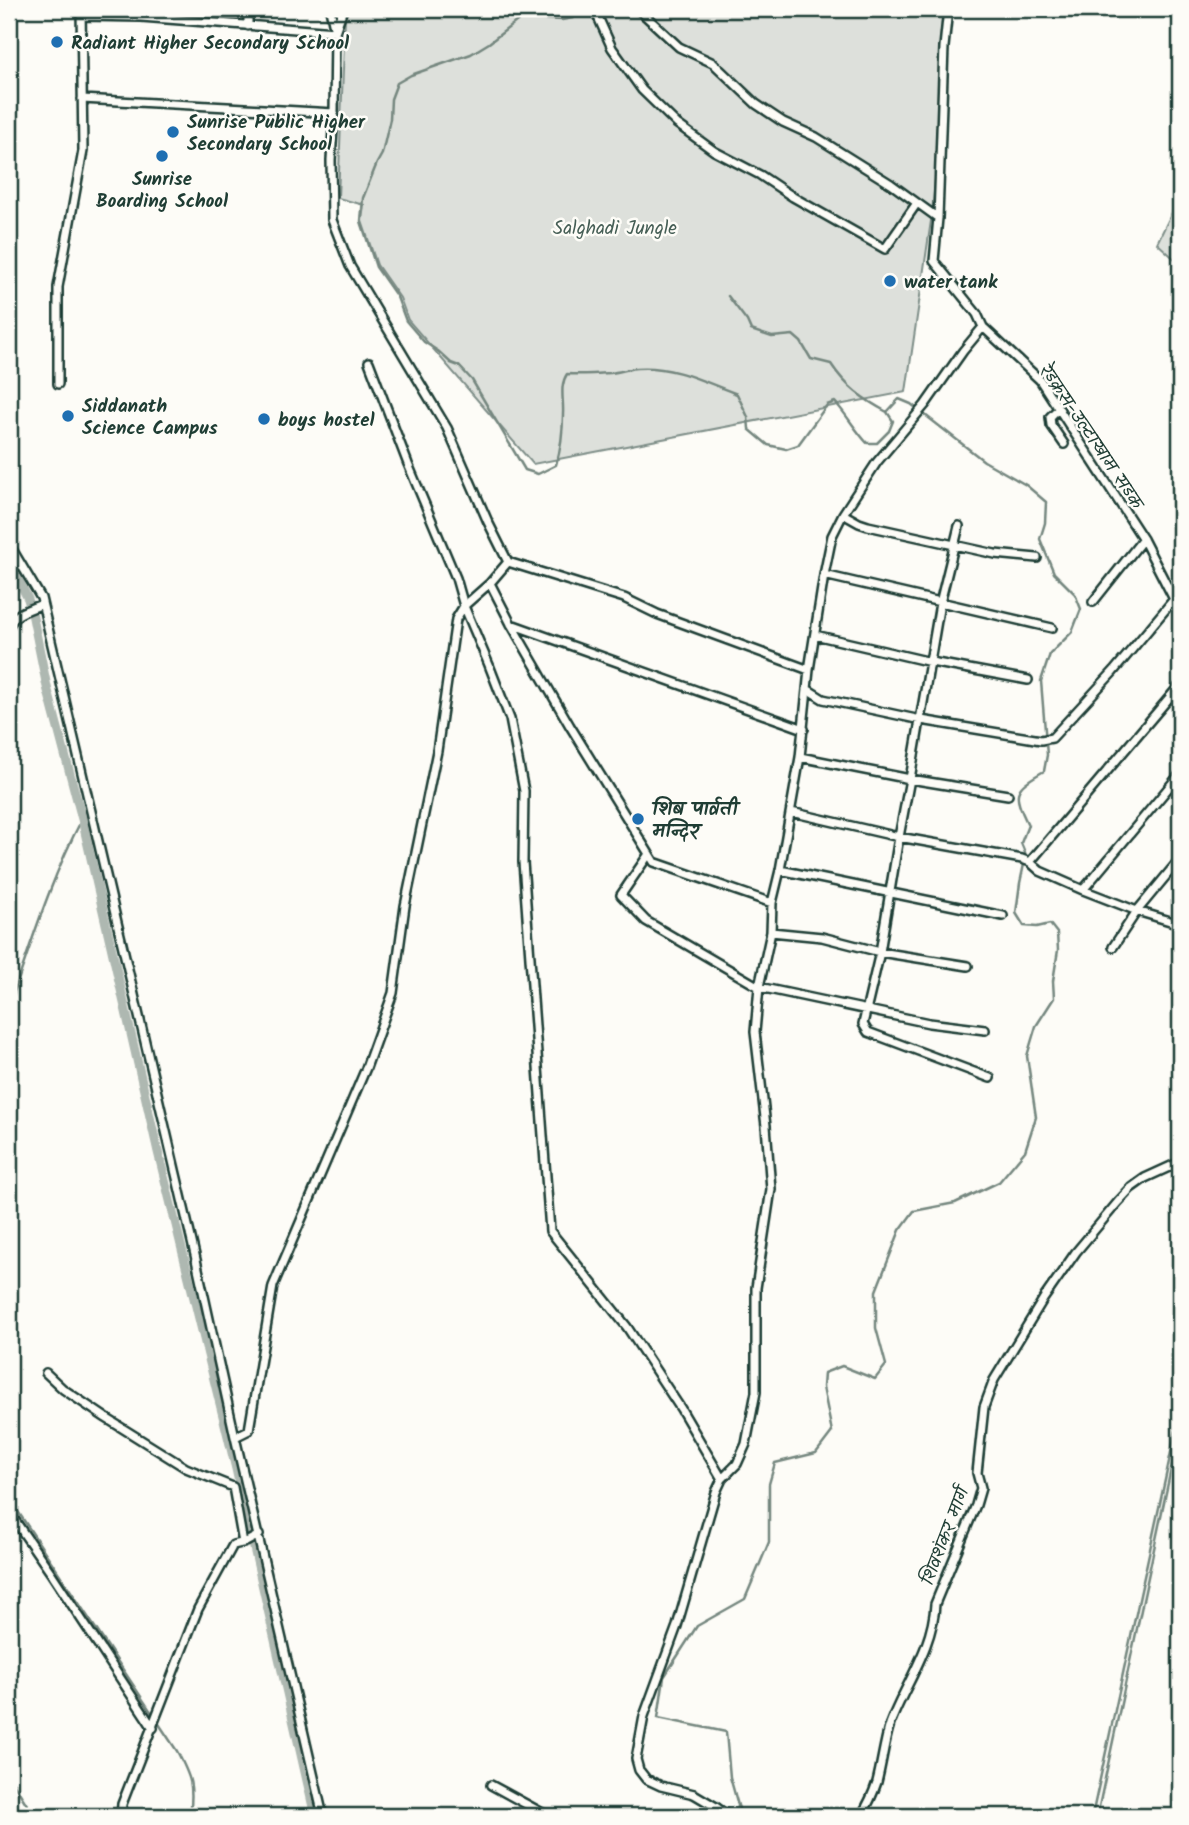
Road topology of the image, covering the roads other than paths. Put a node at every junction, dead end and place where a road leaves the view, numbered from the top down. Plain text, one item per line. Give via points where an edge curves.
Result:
1 (160, 9) edge
2 (248, 9) edge
3 (330, 9) edge
4 (343, 9) edge
5 (601, 9) edge
6 (638, 9) edge
7 (948, 9) edge
8 (81, 12) edge
9 (160, 19) junction
10 (248, 26) junction
11 (335, 32) junction
12 (82, 99) junction
13 (334, 113) junction
14 (917, 203) junction
15 (938, 218) junction
16 (983, 327) junction
17 (369, 362) dead end
18 (58, 384) dead end
19 (1060, 410) junction
20 (1063, 444) dead end
21 (843, 514) junction
22 (960, 526) dead end
23 (1143, 539) junction
24 (9, 544) edge
25 (954, 545) junction
26 (1037, 558) dead end
27 (508, 562) junction
28 (824, 575) junction
29 (490, 583) junction
30 (1175, 598) junction
31 (1093, 602) dead end
32 (940, 603) junction
33 (40, 605) junction
34 (464, 606) junction
35 (1180, 611) edge
36 (511, 624) junction
37 (9, 626) edge
38 (1052, 628) dead end
39 (815, 635) junction
40 (930, 662) junction
41 (809, 670) junction
42 (1028, 680) dead end
43 (1180, 685) edge
44 (807, 689) junction
45 (920, 720) junction
46 (804, 729) junction
47 (800, 757) junction
48 (1180, 774) edge
49 (910, 779) junction
50 (1008, 795) dead end
51 (791, 812) junction
52 (899, 836) junction
53 (649, 854) junction
54 (1180, 859) edge
55 (1026, 861) junction
56 (780, 870) junction
57 (1083, 890) junction
58 (890, 892) junction
59 (772, 903) junction
60 (1137, 911) junction
61 (1003, 916) dead end
62 (1180, 924) edge
63 (771, 932) junction
64 (1113, 947) dead end
65 (880, 952) junction
66 (968, 966) dead end
67 (759, 987) junction
68 (866, 1009) junction
69 (985, 1030) dead end
70 (990, 1078) dead end
71 (1180, 1162) edge
72 (46, 1373) dead end
73 (235, 1437) junction
74 (722, 1479) junction
75 (9, 1512) edge
76 (257, 1536) junction
77 (244, 1543) junction
78 (154, 1726) junction
79 (491, 1785) dead end
80 (121, 1816) edge
81 (323, 1816) edge
82 (548, 1816) edge
83 (727, 1816) edge
84 (861, 1816) edge

1 - 9 street
2 - 10 street
3 - 11 street
4 - 11 street
5 - 14 street via 597,17 612,48 642,90 714,151 885,248
6 - 14 street via 679,47 713,63 756,104
7 - 15 street, रेडक्रस-उल्टाखाम सडक
8 - 9 street
8 - 12 street
9 - 10 street
10 - 11 street
11 - 13 street
12 - 13 street
12 - 18 street via 83,151 58,287
13 - 27 street via 332,220 350,266 447,428
14 - 15 street
15 - 16 street, रेडक्रस-उल्टाखाम सडक via 934,261
16 - 19 street, रेडक्रस-उल्टाखाम सडक via 1040,380
16 - 21 street
17 - 34 street
19 - 20 street via 1050,417
19 - 23 street, रेडक्रस-उल्टाखाम सडक
21 - 25 street via 859,523
21 - 28 street via 832,536
22 - 25 street
23 - 30 street, रेडक्रस-उल्टाखाम सडक
23 - 31 street
24 - 33 street
25 - 26 street
25 - 32 street
27 - 29 street
27 - 41 street via 624,598
28 - 32 street
28 - 39 street
29 - 34 street
29 - 36 street
30 - 35 street, रेडक्रस-उल्टाखाम सडक
30 - 45 street via 1114,673 1052,738
32 - 38 street
32 - 40 street
33 - 37 street via 27,609
33 - 73 street
34 - 73 street via 456,619 393,993 273,1286 248,1430
34 - 74 street via 510,719 524,791 523,862 550,1231 627,1327
36 - 46 street
36 - 53 street
39 - 40 street
39 - 41 street
40 - 42 street
40 - 45 street
41 - 44 street
43 - 55 street
44 - 45 street via 823,699
44 - 46 street
45 - 49 street
46 - 47 street
47 - 49 street
47 - 51 street
48 - 57 street
49 - 50 street
49 - 52 street
51 - 52 street
51 - 56 street
52 - 55 street
52 - 58 street
53 - 59 street via 654,862
53 - 67 street via 621,895 646,921
54 - 60 street
55 - 57 street
56 - 58 street
56 - 59 street
57 - 60 street
58 - 61 street
58 - 65 street
59 - 63 street
60 - 62 street
60 - 64 street
63 - 65 street via 822,937
63 - 67 street
65 - 66 street
65 - 68 street
67 - 68 street
67 - 74 street via 755,1032 771,1189 756,1288 756,1392 746,1444 737,1464
68 - 69 street
68 - 70 street via 863,1024 868,1031
71 - 84 street, शिवशंकर मार्ग via 1145,1178 1118,1202 1076,1252 994,1380 984,1407 977,1473 981,1488 976,1505 935,1604 926,1647 890,1726 877,1782
72 - 77 street via 106,1418 186,1468 233,1487
73 - 76 street
74 - 83 street via 645,1716 636,1759 646,1779 694,1794
75 - 78 street
76 - 77 street
76 - 81 street
77 - 78 street via 233,1545 198,1609
78 - 80 street
79 - 82 street

